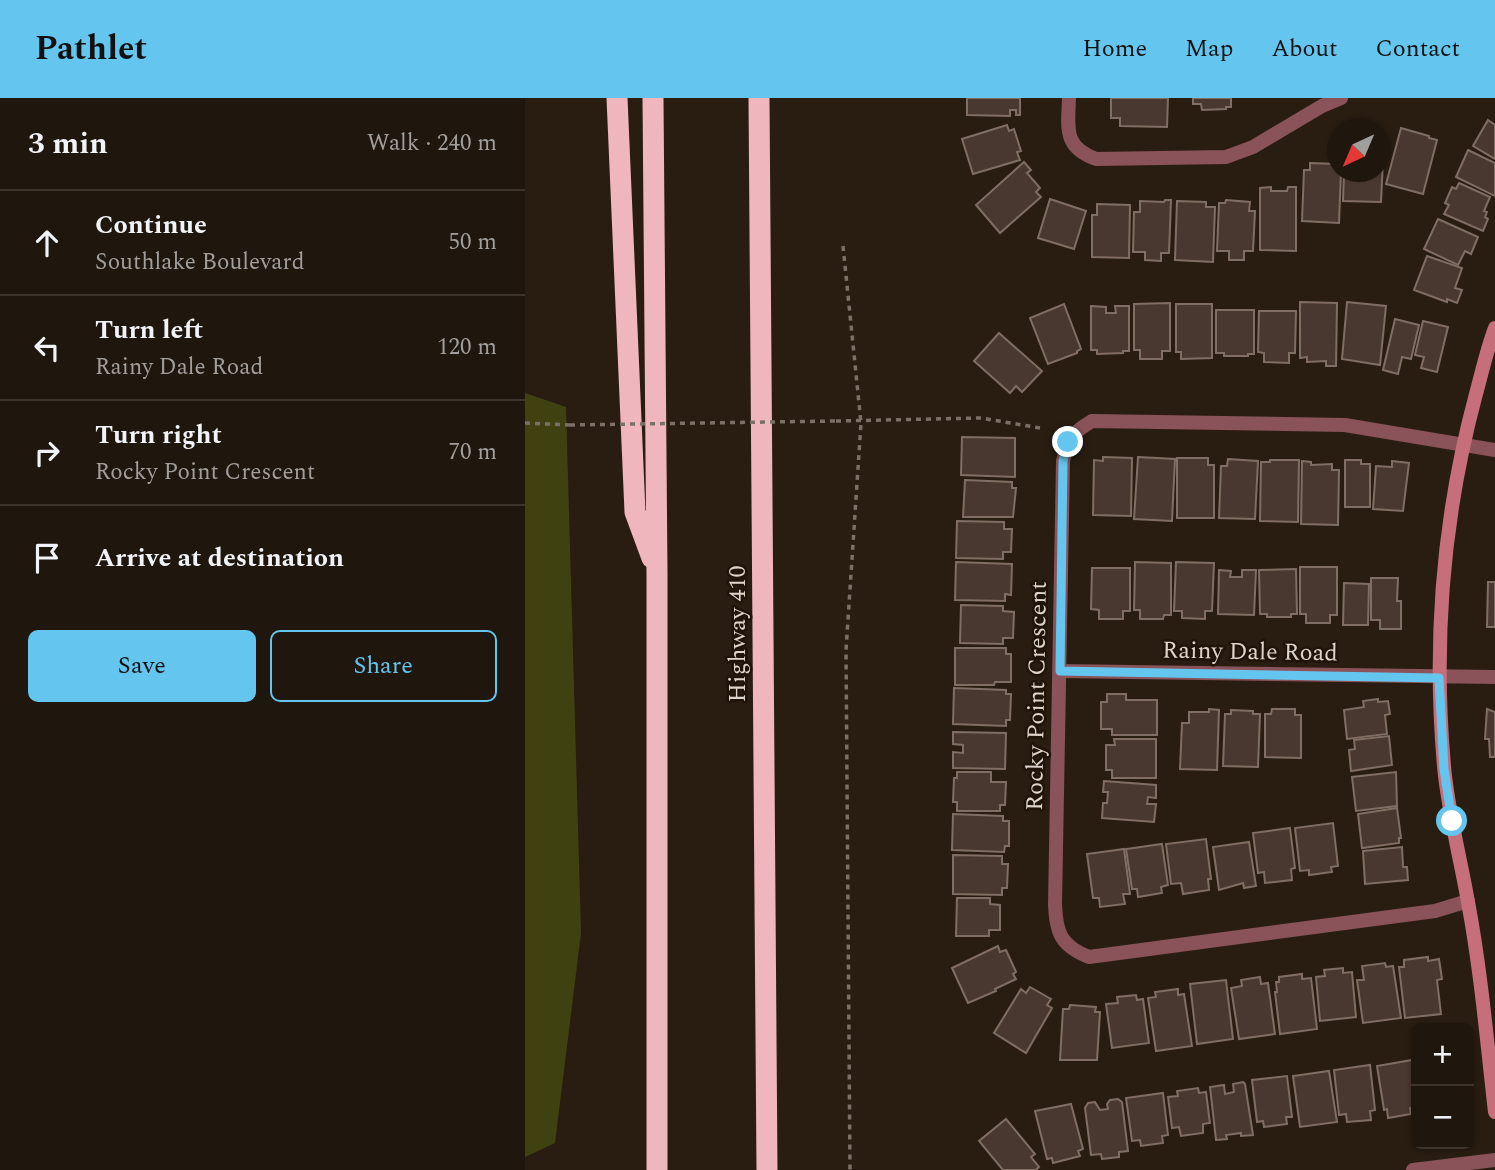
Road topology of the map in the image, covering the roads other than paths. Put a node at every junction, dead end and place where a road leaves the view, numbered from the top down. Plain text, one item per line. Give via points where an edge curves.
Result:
1 (617, 98) edge
2 (653, 98) edge
3 (759, 98) edge
4 (1069, 98) edge
5 (1341, 98) edge
6 (1495, 328) edge
7 (1463, 444) junction
8 (1495, 450) edge
9 (657, 574) junction
10 (1060, 671) junction
11 (1495, 677) edge
12 (1439, 678) junction
13 (1468, 901) junction
14 (1495, 1112) edge
15 (1495, 1160) edge
16 (657, 1170) edge
17 (767, 1170) edge
18 (1413, 1170) edge

1 - 9 highway via 635,512
2 - 9 highway
3 - 17 highway, Highway 410
4 - 5 street via 1071,141 1096,159 1226,157
6 - 7 street
7 - 8 street, Rocky Point Crescent
7 - 10 street, Rocky Point Crescent via 1345,425 1092,421 1068,442 1063,461
7 - 12 street via 1445,561
9 - 16 highway
10 - 12 street, Rainy Dale Road
10 - 13 street, Rocky Point Crescent via 1056,922 1060,937 1073,951 1089,957 1422,912
11 - 12 street, Rainy Dale Road
12 - 13 street via 1444,769
13 - 14 street
15 - 18 street

